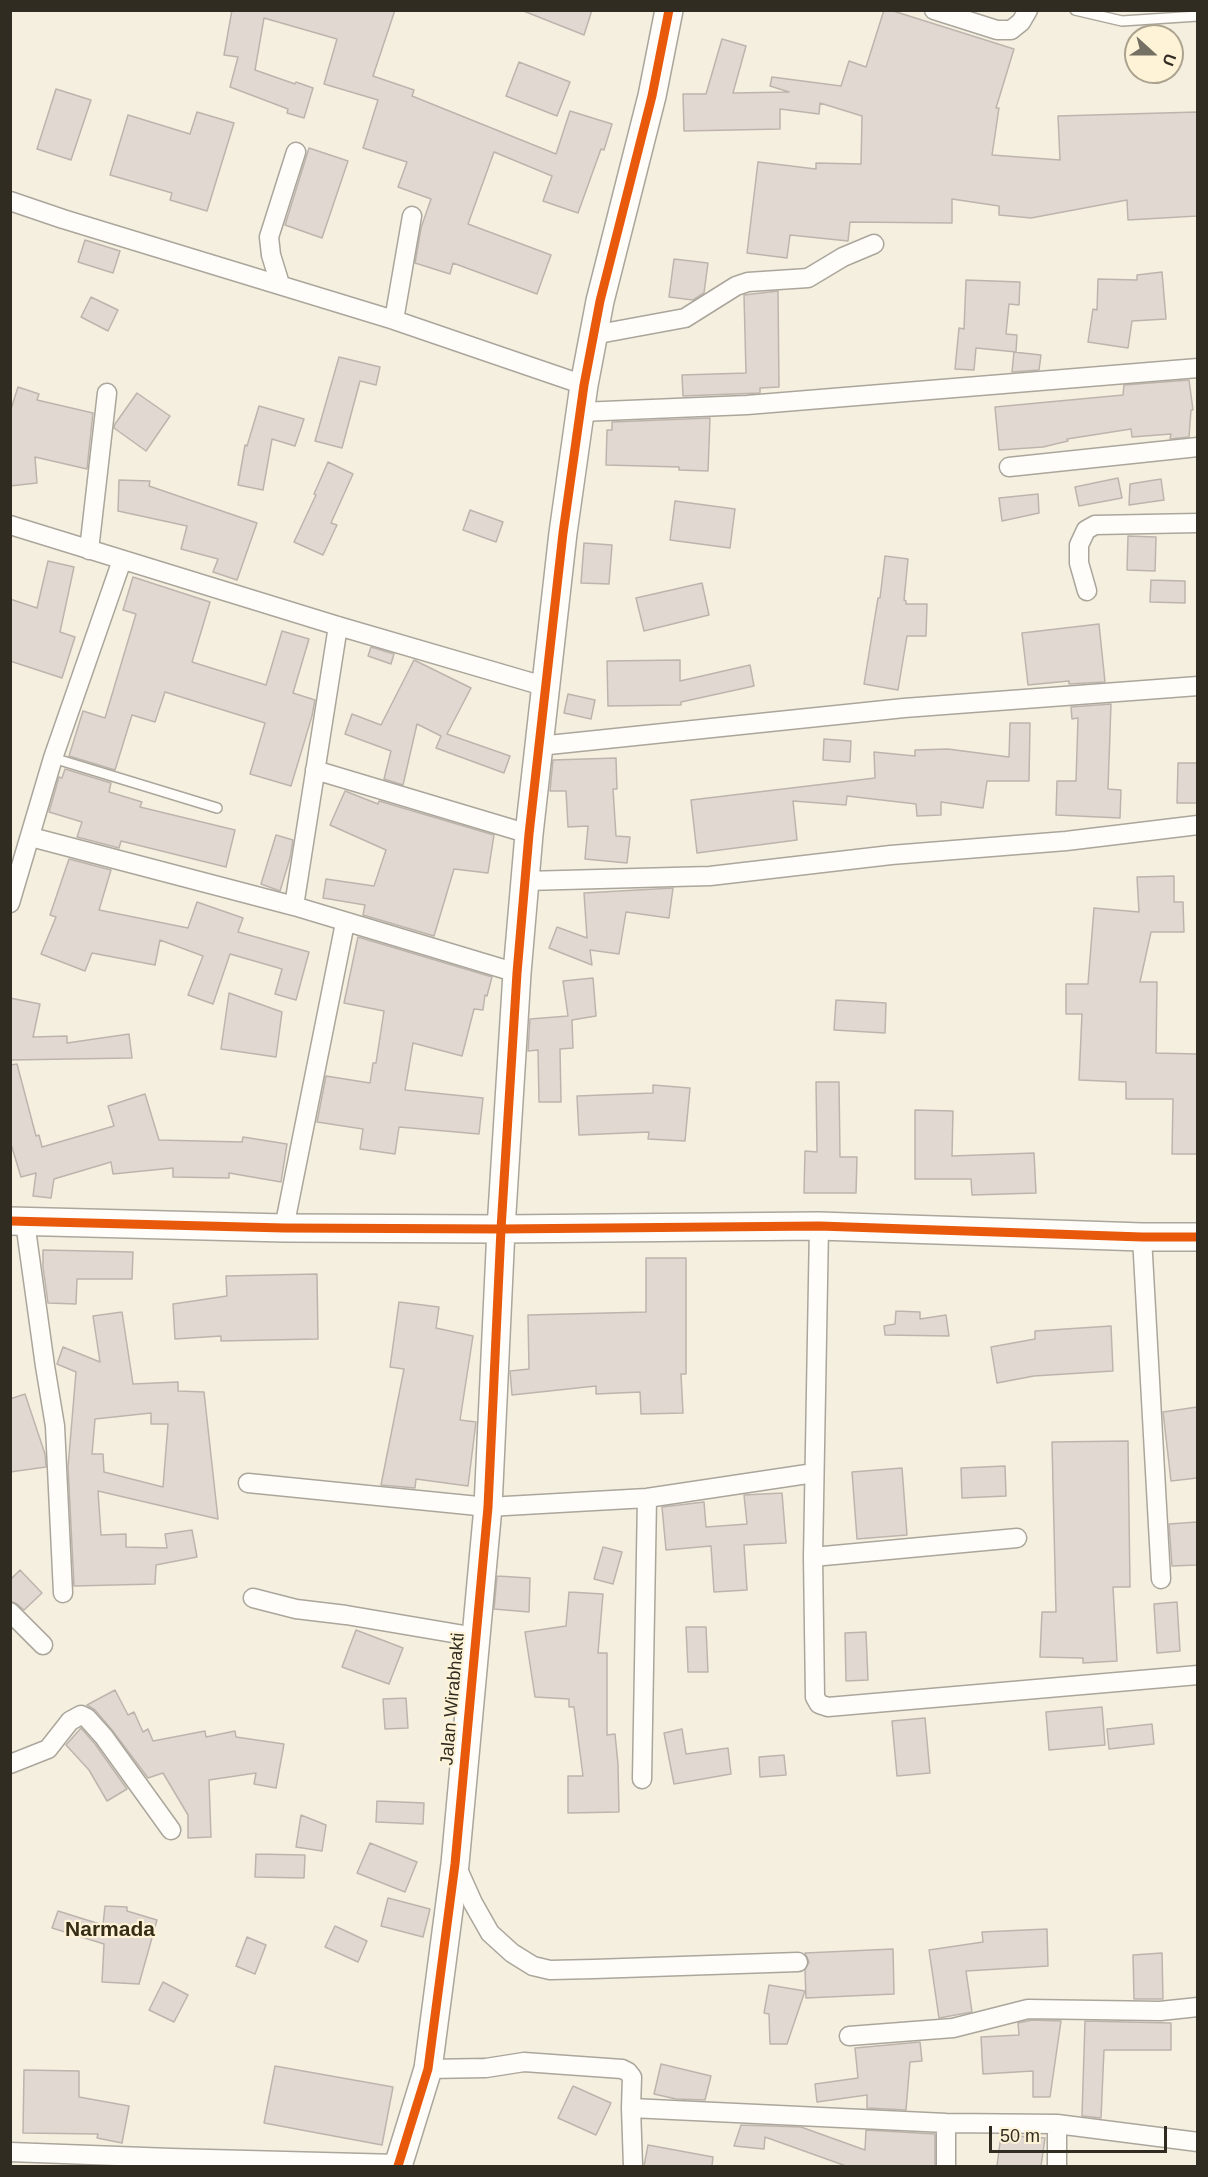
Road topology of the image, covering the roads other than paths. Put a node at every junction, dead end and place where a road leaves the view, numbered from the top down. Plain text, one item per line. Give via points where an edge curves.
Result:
1 (669, 10) edge
2 (934, 10) edge
3 (1028, 10) edge
4 (1075, 10) edge
5 (1197, 16) edge
6 (296, 152) dead end
7 (10, 201) edge
8 (412, 216) dead end
9 (874, 244) dead end
10 (280, 284) junction
11 (394, 320) junction
12 (593, 336) junction
13 (1197, 369) edge
14 (584, 385) junction
15 (107, 393) dead end
16 (580, 412) junction
17 (1197, 447) edge
18 (1009, 467) dead end
19 (1197, 523) edge
20 (10, 525) edge
21 (89, 550) junction
22 (122, 560) junction
23 (1087, 591) dead end
24 (338, 626) junction
25 (1197, 686) edge
26 (547, 687) junction
27 (539, 746) junction
28 (53, 758) junction
29 (315, 770) junction
30 (217, 808) dead end
31 (1197, 825) edge
32 (529, 834) junction
33 (31, 837) junction
34 (526, 881) junction
35 (10, 903) edge
36 (294, 906) junction
37 (345, 922) junction
38 (517, 973) junction
39 (18, 1222) edge
40 (819, 1226) junction
41 (284, 1227) junction
42 (501, 1229) junction
43 (1142, 1237) junction
44 (1197, 1237) edge
45 (814, 1473) junction
46 (248, 1483) dead end
47 (647, 1498) junction
48 (488, 1507) junction
49 (1017, 1538) dead end
50 (813, 1557) junction
51 (1161, 1580) dead end
52 (63, 1593) dead end
53 (253, 1598) dead end
54 (10, 1612) edge
55 (476, 1637) junction
56 (43, 1645) dead end
57 (1197, 1675) edge
58 (10, 1764) edge
59 (642, 1779) dead end
60 (171, 1830) dead end
61 (455, 1864) junction
62 (798, 1962) dead end
63 (1197, 2007) edge
64 (849, 2036) dead end
65 (428, 2069) junction
66 (631, 2108) junction
67 (946, 2123) junction
68 (1057, 2124) junction
69 (1197, 2142) edge
70 (10, 2152) edge
71 (398, 2165) edge
72 (633, 2166) edge
73 (946, 2166) edge
74 (1057, 2166) edge

1 - 12 street, Jalan Wirabhakti
2 - 3 street via 997,30 1011,30 1022,22
4 - 5 lane via 1122,21
6 - 10 street via 269,237
7 - 10 street
8 - 11 street
9 - 12 street via 843,256 807,278 736,286 685,318
10 - 11 street
11 - 14 street
12 - 14 street, Jalan Wirabhakti
13 - 16 street via 747,405
14 - 16 street, Jalan Wirabhakti
15 - 21 street
16 - 26 street, Jalan Wirabhakti
17 - 18 street
19 - 23 street via 1095,525 1086,530 1079,545 1079,563
20 - 21 street
21 - 22 street
22 - 24 street
22 - 28 street
24 - 26 street
24 - 29 street
25 - 27 street via 904,708
26 - 27 street, Jalan Wirabhakti
27 - 32 street, Jalan Wirabhakti
28 - 30 lane
28 - 33 street
29 - 32 street
29 - 36 street
31 - 34 street via 710,876
32 - 34 street, Jalan Wirabhakti
33 - 35 street
33 - 36 street
34 - 38 street, Jalan Wirabhakti
36 - 37 street
37 - 38 street
37 - 41 street
38 - 42 street, Jalan Wirabhakti
39 - 41 street
39 - 52 street via 55,1426
40 - 42 street
40 - 43 street
40 - 45 street
41 - 42 street
42 - 48 street, Jalan Wirabhakti
43 - 44 street
43 - 51 street
45 - 47 street
45 - 50 street
46 - 48 street
47 - 48 street
47 - 59 street
48 - 55 street, Jalan Wirabhakti
49 - 50 street
50 - 57 street via 815,1697 819,1704 828,1707
53 - 55 street via 296,1609
54 - 56 street
55 - 61 street, Jalan Wirabhakti
58 - 60 street via 48,1749 70,1721 81,1715 104,1737
61 - 62 street via 490,1933 533,1966 550,1970
61 - 65 street, Jalan Wirabhakti
63 - 64 street via 1160,2011 1028,2009 953,2028
65 - 66 street via 486,2068 524,2062 622,2069 632,2077
65 - 71 street, Jalan Wirabhakti
66 - 67 street
66 - 72 street
67 - 68 street
67 - 73 street
68 - 69 street
68 - 74 street
70 - 71 street

